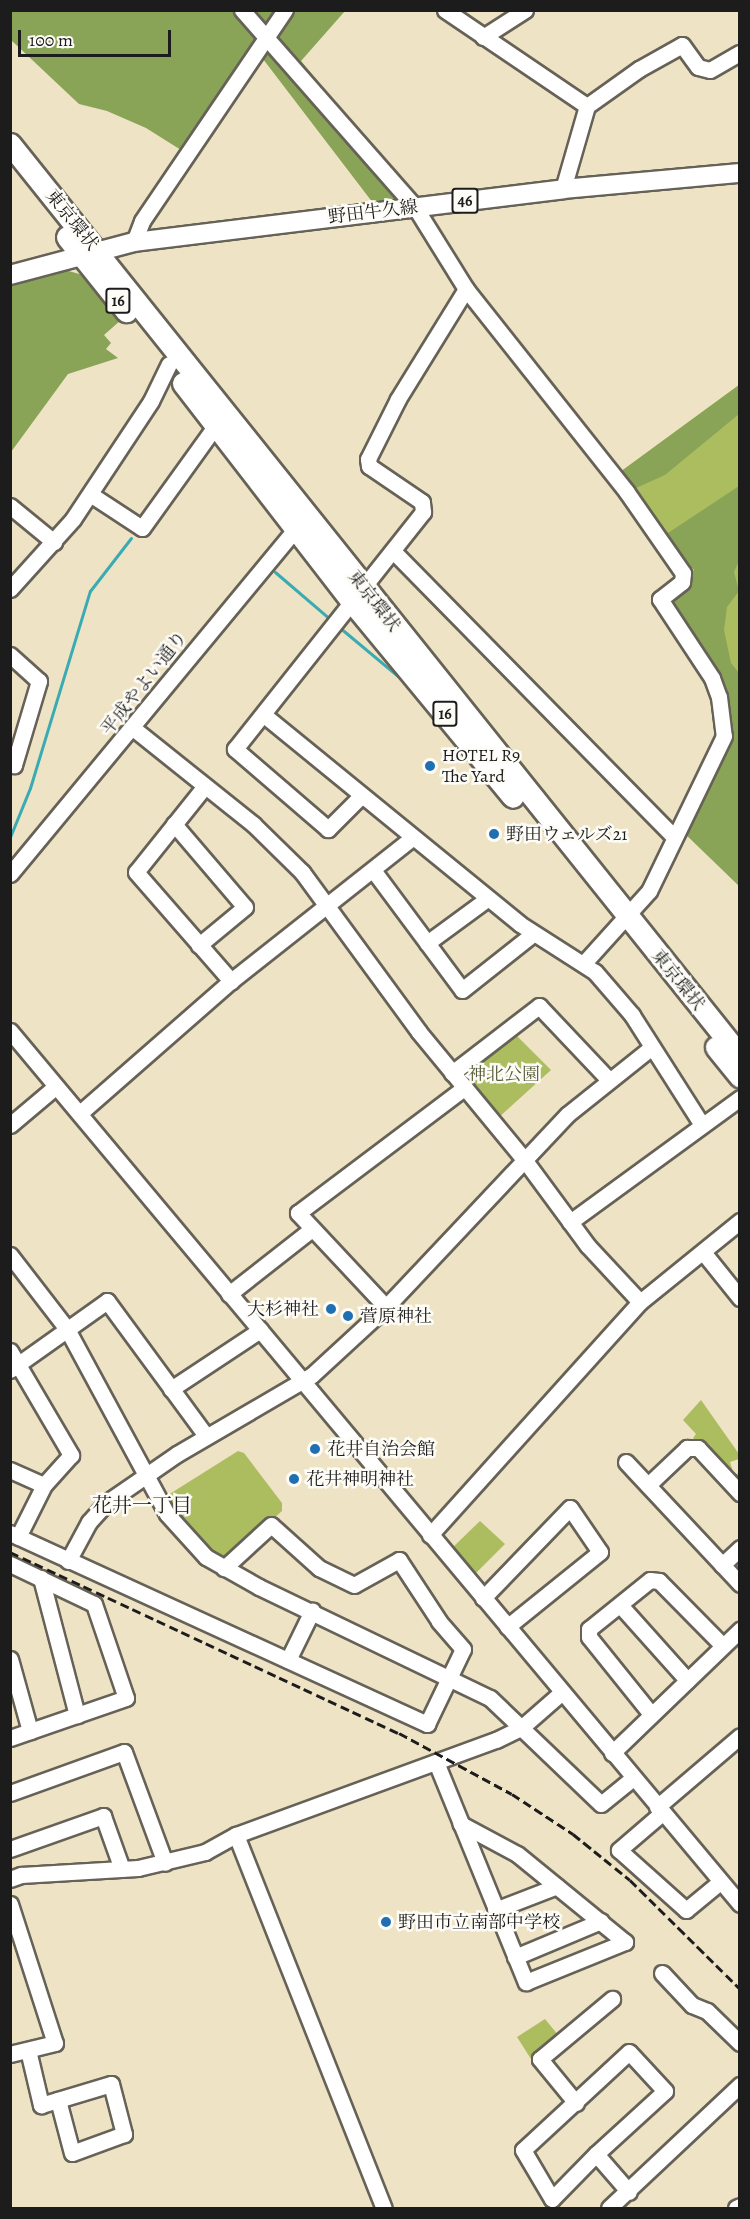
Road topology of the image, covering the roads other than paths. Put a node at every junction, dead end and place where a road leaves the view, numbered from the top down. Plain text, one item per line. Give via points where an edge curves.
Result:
1 (242, 10) edge
2 (285, 10) edge
3 (445, 10) edge
4 (525, 10) edge
5 (504, 16) edge
6 (267, 36) junction
7 (483, 37) junction
8 (740, 53) edge
9 (587, 106) junction
10 (10, 144) edge
11 (10, 166) edge
12 (740, 173) edge
13 (563, 189) junction
14 (415, 207) junction
15 (134, 242) junction
16 (89, 252) junction
17 (10, 275) edge
18 (466, 289) junction
19 (168, 364) junction
20 (216, 425) junction
21 (90, 494) junction
22 (10, 506) edge
23 (302, 521) junction
24 (54, 542) junction
25 (393, 551) junction
26 (10, 589) edge
27 (359, 596) junction
28 (10, 655) edge
29 (264, 715) junction
30 (133, 728) junction
31 (10, 762) edge
32 (205, 786) junction
33 (362, 796) junction
34 (174, 824) junction
35 (674, 837) junction
36 (412, 838) junction
37 (373, 870) junction
38 (10, 874) edge
39 (488, 899) junction
40 (328, 906) junction
41 (623, 921) junction
42 (533, 934) junction
43 (427, 943) junction
44 (199, 945) junction
45 (584, 963) junction
46 (231, 981) junction
47 (10, 1031) edge
48 (652, 1047) junction
49 (740, 1056) edge
50 (452, 1073) junction
51 (740, 1077) edge
52 (608, 1078) junction
53 (56, 1087) junction
54 (465, 1087) junction
55 (740, 1098) edge
56 (80, 1113) junction
57 (10, 1125) edge
58 (702, 1125) junction
59 (526, 1162) junction
60 (740, 1221) edge
61 (570, 1222) junction
62 (312, 1229) junction
63 (703, 1252) junction
64 (10, 1255) edge
65 (229, 1294) junction
66 (740, 1298) edge
67 (640, 1302) junction
68 (386, 1307) junction
69 (67, 1329) junction
70 (260, 1330) junction
71 (14, 1362) edge
72 (302, 1380) junction
73 (171, 1389) junction
74 (206, 1436) junction
75 (626, 1462) dead end
76 (10, 1470) edge
77 (147, 1477) junction
78 (44, 1485) junction
79 (648, 1485) junction
80 (740, 1493) edge
81 (14, 1535) edge
82 (430, 1535) junction
83 (740, 1548) edge
84 (68, 1561) junction
85 (10, 1564) edge
86 (722, 1565) junction
87 (224, 1568) junction
88 (41, 1578) junction
89 (740, 1584) edge
90 (483, 1598) junction
91 (620, 1605) junction
92 (312, 1611) junction
93 (507, 1627) junction
94 (740, 1630) edge
95 (723, 1646) junction
96 (10, 1659) edge
97 (288, 1660) junction
98 (450, 1676) junction
99 (687, 1680) junction
100 (561, 1693) junction
101 (651, 1714) junction
102 (77, 1715) junction
103 (520, 1728) junction
104 (30, 1731) junction
105 (740, 1736) edge
106 (10, 1738) edge
107 (612, 1753) junction
108 (436, 1762) junction
109 (633, 1778) junction
110 (10, 1793) edge
111 (660, 1810) junction
112 (461, 1824) junction
113 (236, 1835) junction
114 (11, 1848) edge
115 (165, 1863) junction
116 (122, 1869) junction
117 (16, 1877) edge
118 (720, 1882) junction
119 (557, 1886) junction
120 (10, 1904) edge
121 (740, 1904) edge
122 (495, 1910) junction
123 (601, 1921) junction
124 (515, 1957) junction
125 (662, 1972) dead end
126 (612, 1999) dead end
127 (740, 2043) edge
128 (28, 2050) junction
129 (10, 2054) edge
130 (740, 2085) edge
131 (58, 2100) junction
132 (576, 2103) junction
133 (596, 2154) junction
134 (629, 2192) junction
135 (384, 2208) edge
136 (609, 2208) edge

1 - 6 street
2 - 6 street
3 - 7 street
4 - 5 street
5 - 7 street
6 - 14 street
6 - 15 street via 142,222
7 - 9 street
8 - 9 street via 710,70 698,67 682,45 639,69
9 - 13 street
10 - 16 highway, 東京環状 / 16
11 - 16 highway, 東京環状 / 16
12 - 13 main road, 野田牛久線 / 46
13 - 14 main road, 野田牛久線 / 46
14 - 15 main road, 野田牛久線 / 46
14 - 18 street
15 - 16 main road, 野田牛久線 / 46
16 - 17 main road, 野田牛久線 / 46
16 - 19 highway, 東京環状 / 16
16 - 23 highway, 東京環状 / 16
18 - 25 street via 398,399 368,459 369,466 422,502 423,512
18 - 35 street via 626,491 683,573 682,582 660,599 712,678 719,697 723,736
19 - 20 highway, 東京環状 / 16
19 - 21 street via 151,401
20 - 21 street via 142,528
20 - 23 highway, 東京環状 / 16
21 - 24 street
22 - 24 street
23 - 27 highway, 東京環状 / 16
23 - 30 street, 平成やよい通り
24 - 26 street
25 - 27 street
25 - 35 street
27 - 29 street
27 - 41 highway, 東京環状 / 16
28 - 31 street via 39,681 14,765
29 - 33 street
29 - 33 street via 235,749 328,829
30 - 32 street
30 - 38 street, 平成やよい通り
32 - 34 street
32 - 40 street via 282,850
33 - 36 street
34 - 44 street via 136,872
34 - 44 street via 244,907
35 - 41 street via 649,891
36 - 37 street
36 - 39 street
37 - 40 street
37 - 43 street
39 - 42 street
39 - 43 street
40 - 46 street
40 - 50 street
41 - 45 street
41 - 49 highway, 東京環状 / 16
41 - 51 highway, 東京環状 / 16
42 - 43 street via 462,990
42 - 45 street
44 - 46 street
45 - 48 street via 614,991
46 - 56 street
47 - 53 street
48 - 52 street
48 - 58 street
50 - 52 street via 539,1006
50 - 54 street
52 - 59 street via 567,1114
53 - 56 street
53 - 57 street
54 - 59 street
54 - 62 street via 298,1213
55 - 58 street
56 - 65 street
58 - 61 street
59 - 61 street
59 - 68 street
60 - 63 street
61 - 67 street
62 - 65 street
62 - 68 street
63 - 66 street
63 - 67 street
64 - 69 street
65 - 70 street
67 - 82 street
68 - 72 street via 312,1376
69 - 71 street
69 - 73 street via 107,1301
69 - 77 street
70 - 72 street
70 - 73 street
71 - 78 street via 71,1455
72 - 74 street
72 - 82 street
73 - 74 street
74 - 77 street
75 - 79 street
76 - 78 street
77 - 84 street via 99,1510
77 - 87 street via 177,1528
78 - 81 street
79 - 80 street via 687,1448 698,1448
79 - 86 street
81 - 84 street
82 - 90 street
83 - 86 street
84 - 97 street
85 - 88 street
86 - 89 street
87 - 92 street
87 - 98 street via 273,1523 319,1568 354,1585 399,1560 439,1621 463,1649
88 - 102 street
88 - 102 street via 94,1604 126,1698
90 - 93 street
90 - 93 street via 570,1508 600,1552
91 - 95 street via 650,1580 659,1581
91 - 99 street
91 - 101 street via 589,1629 589,1637
92 - 97 street
92 - 98 street
93 - 100 street
94 - 95 street
95 - 99 street
96 - 104 street
97 - 98 street via 427,1724
98 - 103 street via 490,1698
99 - 101 street
100 - 103 street
100 - 107 street
101 - 107 street
102 - 104 street
103 - 108 street
103 - 109 street via 601,1804
104 - 106 street
105 - 111 street
107 - 109 street
108 - 112 street
108 - 113 street
109 - 111 street
110 - 115 street via 124,1752
111 - 118 street
111 - 118 street via 619,1850 686,1910
112 - 119 street via 517,1854
112 - 122 street
113 - 115 street via 205,1852
113 - 135 street
114 - 116 street via 103,1816
114 - 117 street
115 - 116 street
116 - 117 street
118 - 121 street
119 - 122 street
119 - 123 street
120 - 128 street via 55,2043
122 - 124 street
123 - 124 street
123 - 124 street via 625,1942 526,1982
125 - 127 street via 692,2005 707,2012
126 - 132 street via 540,2059
128 - 129 street
128 - 131 street via 41,2105
130 - 134 street
131 - 131 street via 111,2084 124,2134 72,2153
132 - 133 street via 523,2150 552,2199
132 - 133 street via 630,2052 665,2091
133 - 134 street
134 - 136 street

